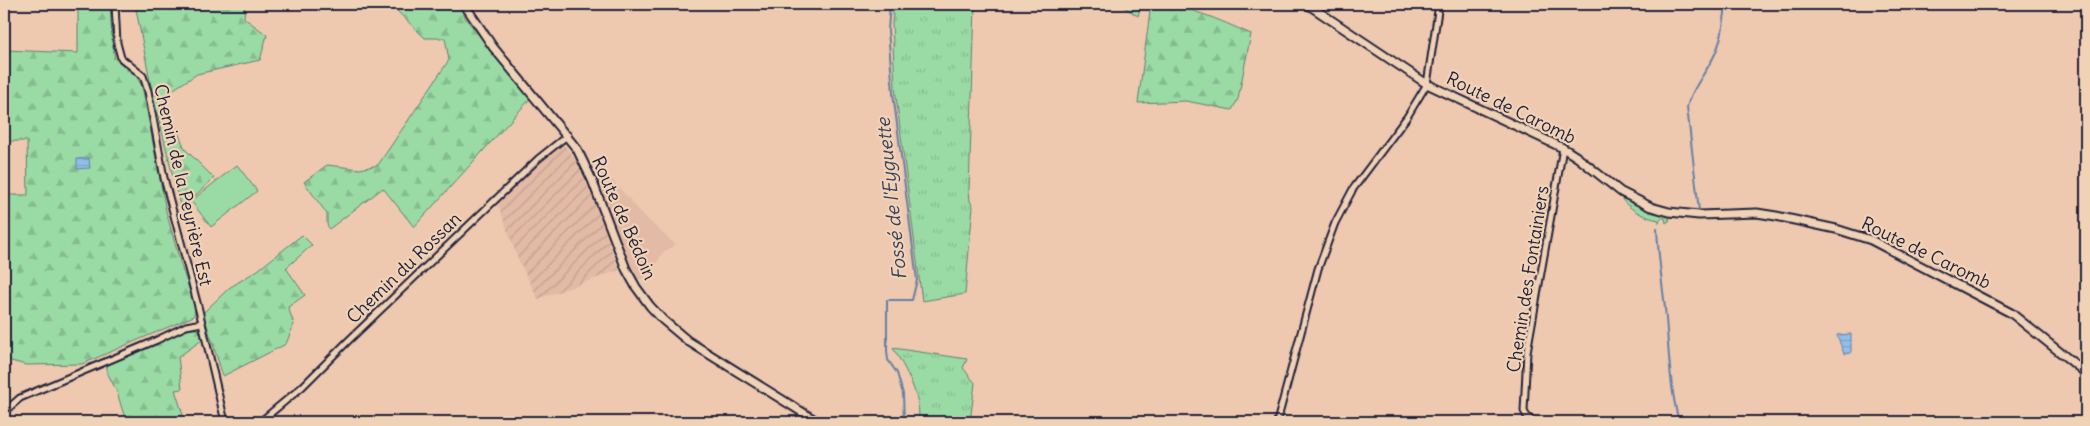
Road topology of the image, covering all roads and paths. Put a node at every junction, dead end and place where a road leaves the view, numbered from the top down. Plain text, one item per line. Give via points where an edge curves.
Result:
1 (115, 4) edge
2 (464, 4) edge
3 (1307, 4) edge
4 (1440, 4) edge
5 (1427, 84) junction
6 (568, 135) junction
7 (1564, 148) junction
8 (202, 323) junction
9 (2086, 373) edge
10 (4, 412) edge
11 (225, 422) edge
12 (260, 422) edge
13 (818, 422) edge
14 (1277, 422) edge
15 (1552, 422) edge

1 - 8 street, Chemin de la Peyrière Est via 121,58 143,76 148,91 164,178
2 - 6 main road, Route de Bédoin via 493,48
3 - 5 main road, Route de Caromb
4 - 5 street
5 - 7 main road, Route de Caromb
5 - 14 street via 1407,117 1353,189 1335,223 1318,269
6 - 12 street, Chemin du Rossan via 538,159 302,387
6 - 13 main road, Route de Bédoin via 584,162 626,269 650,306 694,345
7 - 9 main road, Route de Caromb via 1621,192 1651,207 1699,215 1758,213 1836,229 1871,240 2011,313
7 - 15 street, Chemin des Fontainiers via 1527,352 1524,411 1532,421
8 - 10 street via 186,326 20,398
8 - 11 street

